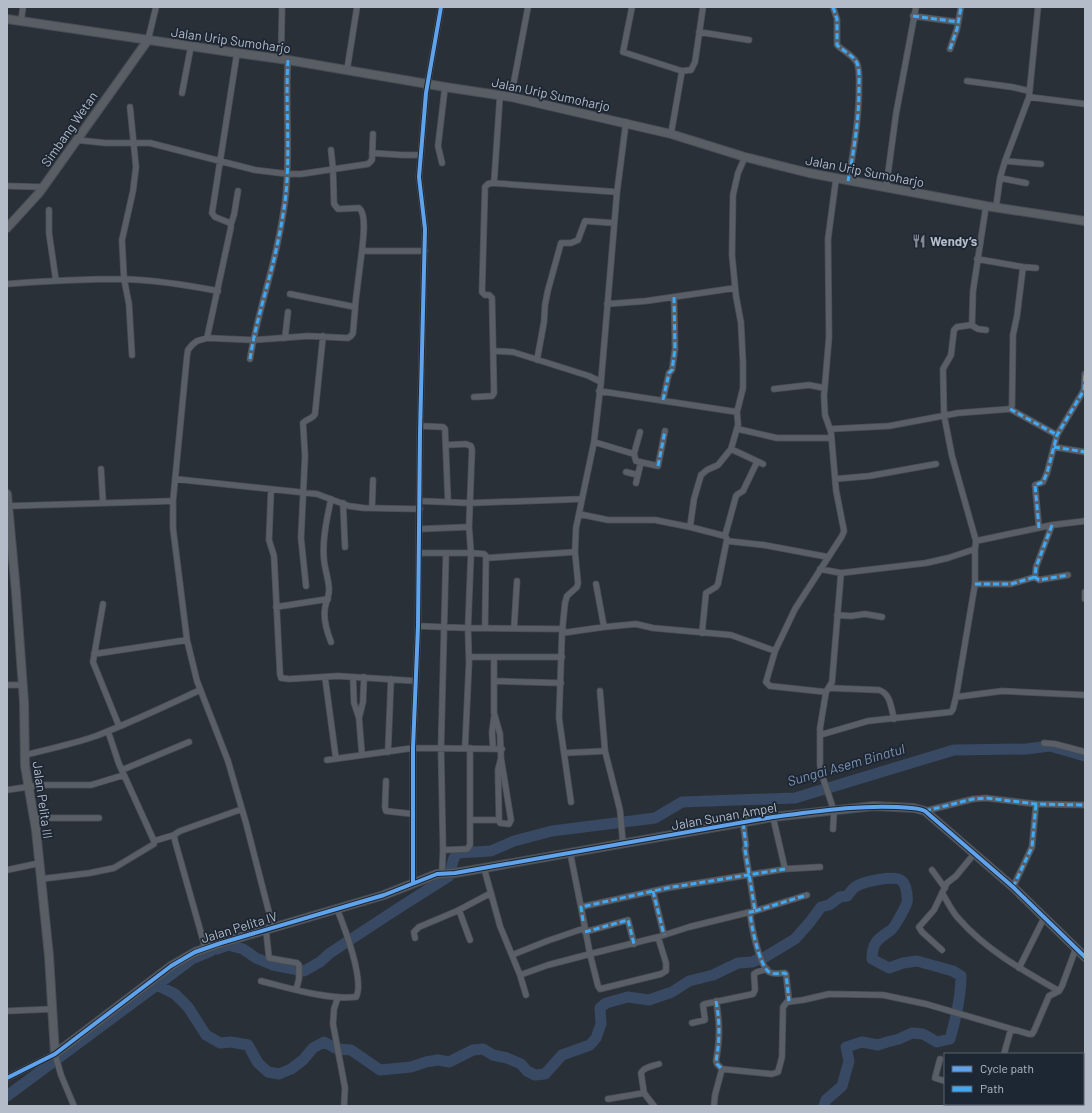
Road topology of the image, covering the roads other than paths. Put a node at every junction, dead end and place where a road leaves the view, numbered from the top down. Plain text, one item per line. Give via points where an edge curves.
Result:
1 (23, 7) edge
2 (156, 7) edge
3 (282, 7) edge
4 (356, 7) edge
5 (441, 7) edge
6 (528, 7) edge
7 (632, 7) edge
8 (703, 7) edge
9 (833, 7) edge
10 (916, 7) edge
11 (961, 7) edge
12 (1038, 7) edge
13 (913, 16) junction
14 (7, 19) edge
15 (21, 21) junction
16 (958, 22) junction
17 (699, 32) junction
18 (148, 40) junction
19 (749, 40) dead end
20 (190, 46) junction
21 (950, 49) dead end
22 (237, 53) junction
23 (284, 59) junction
24 (347, 70) junction
25 (682, 71) junction
26 (968, 81) dead end
27 (427, 83) junction
28 (445, 87) junction
29 (182, 93) dead end
30 (1029, 94) junction
31 (500, 95) junction
32 (511, 97) junction
33 (1085, 104) edge
34 (130, 107) dead end
35 (626, 122) junction
36 (373, 134) dead end
37 (671, 134) junction
38 (76, 140) junction
39 (134, 143) junction
40 (330, 150) dead end
41 (372, 153) junction
42 (421, 155) junction
43 (745, 157) junction
44 (220, 161) junction
45 (1005, 161) junction
46 (442, 163) dead end
47 (1041, 164) dead end
48 (333, 170) junction
49 (288, 174) junction
50 (1000, 178) junction
51 (836, 179) junction
52 (848, 181) junction
53 (494, 183) junction
54 (1026, 183) dead end
55 (7, 186) edge
56 (43, 187) junction
57 (886, 188) junction
58 (238, 190) dead end
59 (617, 192) junction
60 (986, 206) junction
61 (996, 207) junction
62 (49, 210) dead end
63 (1085, 221) edge
64 (614, 223) junction
65 (231, 224) junction
66 (7, 228) edge
67 (362, 250) junction
68 (425, 251) junction
69 (977, 259) junction
70 (1023, 267) junction
71 (1036, 268) dead end
72 (124, 279) junction
73 (56, 281) junction
74 (7, 284) edge
75 (735, 288) junction
76 (218, 291) junction
77 (290, 294) dead end
78 (674, 297) junction
79 (607, 304) junction
80 (355, 306) junction
81 (288, 312) dead end
82 (971, 325) junction
83 (986, 330) dead end
84 (323, 336) junction
85 (207, 338) junction
86 (285, 338) junction
87 (253, 340) junction
88 (493, 351) junction
89 (132, 355) dead end
90 (250, 359) dead end
91 (537, 360) junction
92 (1085, 374) edge
93 (601, 382) junction
94 (824, 388) junction
95 (774, 389) dead end
96 (1084, 390) edge
97 (599, 391) junction
98 (474, 397) dead end
99 (664, 400) junction
100 (1010, 409) junction
101 (737, 412) junction
102 (944, 415) junction
103 (421, 426) junction
104 (738, 429) junction
105 (830, 429) junction
106 (665, 430) dead end
107 (640, 432) dead end
108 (1057, 435) junction
109 (831, 438) junction
110 (594, 442) junction
111 (446, 445) junction
112 (1054, 447) junction
113 (731, 448) junction
114 (1085, 452) edge
115 (634, 454) junction
116 (641, 462) junction
117 (757, 462) junction
118 (763, 464) dead end
119 (936, 464) dead end
120 (101, 469) dead end
121 (626, 472) dead end
122 (638, 475) junction
123 (175, 479) junction
124 (835, 479) junction
125 (373, 480) dead end
126 (636, 483) dead end
127 (271, 490) junction
128 (303, 493) junction
129 (7, 494) edge
130 (331, 498) junction
131 (582, 499) junction
132 (173, 501) junction
133 (420, 501) junction
134 (448, 502) junction
135 (103, 503) junction
136 (343, 503) junction
137 (470, 503) junction
138 (9, 506) junction
139 (372, 508) junction
140 (420, 509) junction
141 (579, 514) junction
142 (9, 521) edge
143 (1085, 521) edge
144 (1052, 526) junction
145 (690, 527) junction
146 (469, 528) junction
147 (1039, 528) junction
148 (419, 529) junction
149 (726, 539) junction
150 (976, 541) junction
151 (345, 547) dead end
152 (975, 548) junction
153 (471, 552) junction
154 (575, 552) junction
155 (419, 553) junction
156 (446, 553) junction
157 (486, 558) junction
158 (828, 558) junction
159 (10, 564) edge
160 (820, 569) junction
161 (840, 573) junction
162 (1068, 575) dead end
163 (1035, 577) junction
164 (517, 581) dead end
165 (596, 584) dead end
166 (975, 584) junction
167 (306, 586) dead end
168 (1085, 592) edge
169 (328, 599) junction
170 (1085, 599) edge
171 (103, 604) dead end
172 (276, 607) junction
173 (837, 615) junction
174 (882, 617) dead end
175 (418, 626) junction
176 (604, 626) junction
177 (444, 627) junction
178 (468, 628) junction
179 (485, 628) junction
180 (514, 628) junction
181 (563, 631) junction
182 (702, 633) junction
183 (187, 640) junction
184 (331, 642) dead end
185 (775, 651) junction
186 (94, 654) junction
187 (469, 657) junction
188 (494, 657) junction
189 (562, 657) junction
190 (353, 676) junction
191 (325, 677) junction
192 (364, 677) junction
193 (391, 678) junction
194 (416, 681) junction
195 (494, 681) junction
196 (561, 683) junction
197 (7, 685) edge
198 (23, 685) junction
199 (200, 690) junction
200 (828, 690) junction
201 (600, 691) dead end
202 (1085, 695) edge
203 (956, 697) junction
204 (494, 713) junction
205 (359, 718) junction
206 (894, 718) junction
207 (119, 726) junction
208 (108, 731) junction
209 (820, 735) junction
210 (189, 742) dead end
211 (1044, 743) dead end
212 (413, 748) junction
213 (441, 748) junction
214 (468, 748) junction
215 (493, 748) junction
216 (502, 749) junction
217 (605, 751) junction
218 (388, 752) junction
219 (1085, 752) edge
220 (564, 753) junction
221 (25, 755) junction
222 (362, 755) junction
223 (501, 758) junction
224 (336, 759) junction
225 (327, 760) dead end
226 (123, 773) junction
227 (386, 781) dead end
228 (28, 786) junction
229 (7, 790) edge
230 (571, 802) dead end
231 (1036, 804) junction
232 (1085, 805) edge
233 (242, 809) junction
234 (834, 811) junction
235 (925, 811) junction
236 (413, 814) junction
237 (773, 817) junction
238 (33, 818) junction
239 (99, 818) dead end
240 (470, 820) junction
241 (499, 820) junction
242 (743, 823) junction
243 (833, 829) dead end
244 (174, 835) junction
245 (154, 841) junction
246 (623, 844) junction
247 (443, 850) junction
248 (570, 852) junction
249 (974, 854) junction
250 (40, 863) junction
251 (820, 867) dead end
252 (484, 868) junction
253 (785, 869) junction
254 (7, 870) edge
255 (932, 870) dead end
256 (444, 873) junction
257 (455, 873) joint
258 (749, 876) junction
259 (41, 879) junction
260 (413, 883) junction
261 (1013, 887) junction
262 (944, 890) junction
263 (653, 892) junction
264 (491, 893) junction
265 (807, 895) dead end
266 (581, 907) junction
267 (337, 909) junction
268 (459, 910) junction
269 (752, 912) junction
270 (1044, 918) junction
271 (269, 929) junction
272 (585, 930) junction
273 (661, 936) junction
274 (415, 938) dead end
275 (470, 940) dead end
276 (634, 944) junction
277 (205, 947) junction
278 (1076, 948) junction
279 (942, 950) dead end
280 (512, 954) junction
281 (590, 954) junction
282 (1085, 957) edge
283 (1019, 968) junction
284 (766, 970) junction
285 (520, 975) junction
286 (261, 981) dead end
287 (296, 990) junction
288 (1059, 991) junction
289 (526, 995) dead end
290 (338, 997) junction
291 (716, 1001) junction
292 (788, 1001) junction
293 (53, 1009) junction
294 (7, 1011) edge
295 (692, 1023) dead end
296 (1011, 1029) junction
297 (1004, 1053) edge
298 (55, 1056) junction
299 (940, 1059) dead end
300 (659, 1064) dead end
301 (722, 1069) junction
302 (7, 1078) edge
303 (944, 1081) edge
304 (1085, 1086) edge
305 (644, 1093) junction
306 (1085, 1093) edge
307 (608, 1099) dead end
308 (74, 1106) edge
309 (344, 1106) edge
310 (654, 1106) edge
311 (714, 1106) edge

1 - 15 street
2 - 18 street
3 - 23 street
4 - 24 street
5 - 27 street
6 - 32 street
7 - 25 street via 623,52
8 - 17 street
9 - 52 street via 837,19 837,44 854,58 859,73 856,141
10 - 13 street
11 - 16 street
12 - 30 street
13 - 16 street
13 - 57 street via 891,141
14 - 15 street, Jalan Urip Sumoharjo
15 - 18 street, Jalan Urip Sumoharjo
16 - 21 street
17 - 19 street
17 - 25 street via 693,67 691,70
18 - 20 street, Jalan Urip Sumoharjo
18 - 38 street, Simbang Wetan
20 - 22 street, Jalan Urip Sumoharjo
20 - 29 street
22 - 23 street, Jalan Urip Sumoharjo
22 - 44 street
23 - 24 street, Jalan Urip Sumoharjo
23 - 49 street
24 - 27 street, Jalan Urip Sumoharjo
25 - 37 street
26 - 30 street via 1012,87
27 - 28 street, Jalan Urip Sumoharjo
27 - 42 street
28 - 31 street, Jalan Urip Sumoharjo
28 - 46 street via 438,146
30 - 33 street
30 - 45 street
31 - 32 street, Jalan Urip Sumoharjo
31 - 53 street
32 - 35 street, Jalan Urip Sumoharjo
34 - 39 street
35 - 37 street, Jalan Urip Sumoharjo
35 - 59 street
36 - 41 street
37 - 43 street, Jalan Urip Sumoharjo
38 - 39 street
38 - 56 street, Simbang Wetan
39 - 44 street via 150,143
39 - 72 street via 134,191 122,240
40 - 48 street
41 - 42 street
41 - 48 street via 372,160 368,164
42 - 68 street via 419,177
43 - 51 street, Jalan Urip Sumoharjo
43 - 75 street via 733,195 732,255
44 - 49 street via 255,170
44 - 65 street via 213,215
45 - 47 street
45 - 50 street
48 - 49 street
48 - 67 street via 335,207 359,208 363,213
49 - 87 street via 279,240
50 - 54 street
50 - 61 street
51 - 52 street, Jalan Urip Sumoharjo
51 - 94 street via 828,239 829,337
52 - 57 street, Jalan Urip Sumoharjo
53 - 59 street
53 - 88 street via 486,187 482,292 491,297
55 - 56 street
56 - 66 street, Simbang Wetan
57 - 60 street, Jalan Urip Sumoharjo
58 - 65 street
59 - 64 street
60 - 61 street, Jalan Urip Sumoharjo
60 - 69 street
61 - 63 street, Jalan Urip Sumoharjo
62 - 73 street via 49,233
64 - 79 street
64 - 91 street via 585,221 578,240 561,243 548,290
65 - 76 street
67 - 68 street
67 - 80 street
68 - 103 street
69 - 70 street
69 - 82 street
70 - 71 street
70 - 100 street via 1013,335
72 - 73 street
72 - 76 street via 180,284
72 - 89 street via 129,304
73 - 74 street
75 - 78 street
75 - 101 street via 741,323 743,363 743,388
76 - 85 street
77 - 80 street
78 - 79 street
78 - 99 street via 675,349
79 - 93 street
80 - 84 street via 351,336
81 - 86 street
82 - 83 street
82 - 102 street via 954,330 951,355 943,369
84 - 86 street
84 - 128 street via 315,414 303,423
85 - 87 street
85 - 123 street via 197,341 188,350
86 - 87 street
87 - 90 street
88 - 91 street via 513,352
88 - 98 street via 493,396
91 - 93 street
92 - 96 street
93 - 97 street
94 - 95 street via 809,385
94 - 105 street via 825,415
96 - 108 street
97 - 99 street
97 - 110 street
99 - 101 street
100 - 102 street
100 - 108 street
101 - 104 street
102 - 105 street via 889,426
102 - 150 street via 952,456
103 - 111 street via 444,428
103 - 133 street
104 - 109 street via 777,438
104 - 113 street
105 - 109 street
106 - 116 street via 658,466
107 - 115 street
108 - 112 street
109 - 124 street
110 - 115 street
110 - 131 street
111 - 134 street
111 - 137 street via 471,446
112 - 114 street
112 - 147 street via 1043,482 1035,485
113 - 117 street
113 - 145 street via 718,465 701,475
115 - 116 street via 636,461
116 - 122 street
117 - 118 street
117 - 149 street via 743,491 736,496
119 - 124 street via 869,476
120 - 135 street
121 - 122 street
122 - 126 street
123 - 127 street
123 - 132 street
124 - 158 street via 844,531
125 - 139 street
127 - 128 street
127 - 172 street via 269,540 274,556
128 - 130 street
128 - 167 street via 301,538
129 - 138 street, Jalan Pelita III
130 - 136 street
130 - 169 street via 323,545
131 - 137 street
131 - 141 street
132 - 135 street
132 - 183 street via 173,528
133 - 134 street
133 - 140 street
134 - 137 street
135 - 138 street
136 - 139 street
136 - 151 street
137 - 146 street
138 - 142 street, Jalan Pelita III
139 - 140 street
140 - 148 street
141 - 145 street via 608,520 655,520
141 - 154 street
142 - 159 street, Jalan Pelita III
143 - 144 street
144 - 147 street
144 - 163 street via 1036,567
145 - 149 street
146 - 148 street
146 - 153 street
147 - 150 street
148 - 155 street
149 - 158 street
149 - 182 street via 718,584 706,593
150 - 152 street
152 - 161 street via 926,563
152 - 166 street
153 - 156 street
153 - 157 street via 484,554
153 - 178 street
154 - 157 street
154 - 181 street via 578,583 567,596
155 - 156 street
155 - 175 street
156 - 177 street
157 - 179 street
158 - 160 street
159 - 198 street, Jalan Pelita III
160 - 161 street
160 - 185 street via 795,609
161 - 173 street
162 - 163 street via 1039,580
163 - 166 street via 1011,584
164 - 180 street
165 - 176 street
166 - 203 street
168 - 170 street
169 - 172 street
169 - 184 street via 325,614
171 - 186 street
172 - 191 street via 281,678
173 - 174 street via 865,614
173 - 200 street via 832,682
175 - 177 street
175 - 194 street
176 - 181 street
176 - 182 street via 636,624
177 - 178 street
177 - 213 street
178 - 179 street
178 - 187 street
179 - 180 street
180 - 181 street
181 - 189 street
182 - 185 street via 731,635
183 - 186 street
183 - 199 street
185 - 200 street via 767,684
186 - 207 street via 94,663
187 - 188 street
187 - 214 street
188 - 189 street
188 - 195 street
189 - 196 street
190 - 191 street
190 - 192 street
190 - 205 street via 354,703
191 - 224 street
192 - 193 street
192 - 205 street via 363,702
193 - 194 street
193 - 218 street
194 - 212 street
195 - 196 street
195 - 204 street
196 - 220 street via 559,718
197 - 198 street
198 - 221 street, Jalan Pelita III
199 - 207 street
199 - 233 street via 228,761
200 - 206 street via 879,690 889,697
200 - 209 street
201 - 217 street
202 - 203 street via 1002,691
203 - 206 street via 951,712
204 - 215 street
204 - 216 street
205 - 222 street
206 - 209 street via 857,724
207 - 208 street
208 - 221 street via 60,747
208 - 226 street
209 - 234 street via 821,772
210 - 226 street
211 - 219 street
212 - 213 street
212 - 218 street
212 - 236 street
213 - 214 street
213 - 247 street
214 - 215 street
214 - 240 street
215 - 216 street
216 - 223 street
217 - 220 street
217 - 246 street via 621,818
218 - 222 street
220 - 230 street
221 - 228 street, Jalan Pelita III
222 - 224 street
223 - 241 street via 498,770
223 - 241 street via 511,820 509,824 502,824
224 - 225 street
226 - 228 street via 90,785
226 - 245 street
227 - 236 street via 386,811
228 - 229 street
228 - 238 street, Jalan Pelita III
231 - 232 street
231 - 235 street via 986,798
231 - 261 street via 1032,847
233 - 244 street
233 - 271 street
234 - 235 street, Jalan Sunan Ampel via 874,806
234 - 237 street, Jalan Sunan Ampel
234 - 243 street
235 - 249 street
236 - 260 street
237 - 242 street, Jalan Sunan Ampel
237 - 253 street
238 - 239 street
238 - 250 street, Jalan Pelita III
240 - 241 street
240 - 247 street via 469,847
242 - 246 street, Jalan Sunan Ampel
242 - 258 street
244 - 245 street
244 - 277 street
245 - 259 street via 154,844 114,868
246 - 248 street, Jalan Sunan Ampel
247 - 256 street
248 - 252 street, Jalan Sunan Ampel
248 - 266 street
249 - 261 street
249 - 262 street via 947,883
250 - 254 street
250 - 259 street, Jalan Pelita III
251 - 253 street
252 - 257 street, Jalan Sunan Ampel
252 - 264 street
253 - 258 street
255 - 262 street
256 - 257 street, Jalan Pelita IV
256 - 260 street, Jalan Pelita IV
258 - 263 street
258 - 269 street
259 - 293 street, Jalan Pelita III
260 - 267 street, Jalan Pelita IV
261 - 270 street
262 - 279 street via 934,910 919,927
262 - 283 street via 959,920 978,938
263 - 266 street
263 - 273 street
264 - 268 street
264 - 280 street via 502,933
265 - 269 street
266 - 272 street
267 - 271 street, Jalan Pelita IV
267 - 290 street via 352,953 357,995
268 - 274 street via 418,927 414,932
268 - 275 street
269 - 273 street
269 - 284 street via 755,941
270 - 278 street
270 - 283 street
271 - 277 street, Jalan Pelita IV
271 - 287 street via 269,958 300,964
272 - 276 street via 628,920
272 - 280 street
272 - 281 street
273 - 276 street
273 - 281 street via 666,963 666,971 661,974 600,989
276 - 281 street
277 - 298 street, Jalan Pelita IV via 171,966
278 - 282 street
278 - 288 street
280 - 285 street
281 - 285 street
283 - 288 street
284 - 291 street via 754,974 754,994
284 - 292 street via 773,974 786,974
285 - 289 street
286 - 287 street
287 - 290 street
288 - 296 street via 1049,996 1032,1034
290 - 309 street via 333,1024 345,1088
291 - 295 street via 703,1005 705,1020
291 - 301 street via 720,1020 716,1061
292 - 296 street via 829,994 883,995 926,1004
292 - 301 street via 783,1007 782,1057 778,1072 772,1074
293 - 294 street
293 - 298 street, Jalan Pelita III
296 - 297 street
298 - 302 street
298 - 308 street, Jalan Pelita III
299 - 303 street via 935,1078
300 - 305 street via 642,1070
301 - 311 street
304 - 306 street
305 - 307 street
305 - 310 street

